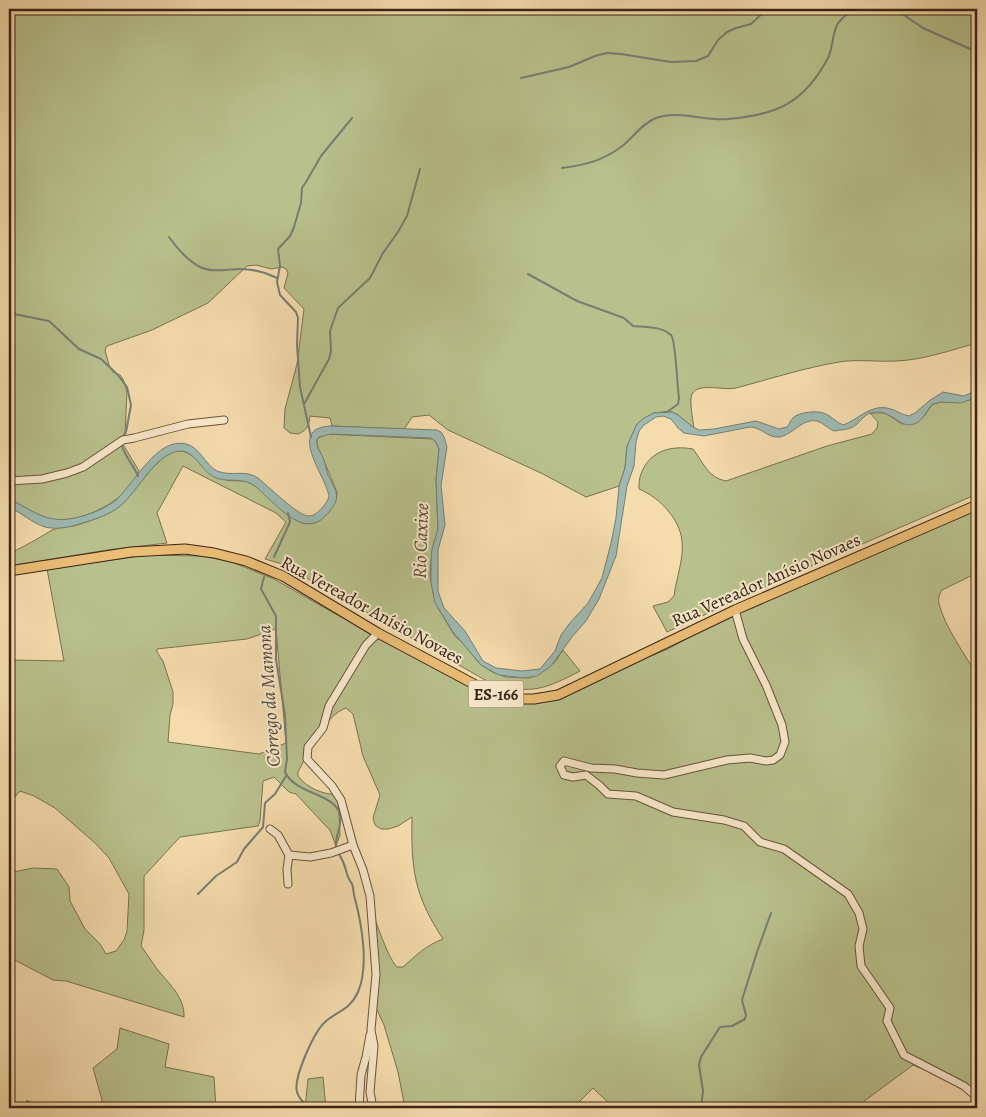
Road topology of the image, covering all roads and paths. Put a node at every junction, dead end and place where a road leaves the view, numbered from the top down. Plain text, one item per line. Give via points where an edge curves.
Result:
1 (224, 420) dead end
2 (9, 481) edge
3 (977, 505) edge
4 (9, 571) edge
5 (735, 610) junction
6 (378, 633) junction
7 (270, 829) dead end
8 (353, 845) junction
9 (289, 855) junction
10 (288, 884) dead end
11 (371, 1030) junction
12 (977, 1097) edge
13 (359, 1108) edge
14 (373, 1108) edge

1 - 2 street via 188,424 123,440 83,467 67,473 42,479
3 - 5 main road, Rua Vereador Anísio Novaes / ES-166
4 - 6 main road, Rua Vereador Anísio Novaes / ES-166 via 131,552 186,548 246,561 283,576
5 - 6 main road, Rua Vereador Anísio Novaes / ES-166 via 558,695 534,699 511,699 485,690
5 - 12 street via 743,640 782,726 785,742 780,754 773,760 727,760 664,775 591,768 564,761 560,766 564,776 586,775 608,794 636,796 672,812 744,826 760,842 784,849 848,894 859,913 863,929 859,946 861,966 890,1008 887,1021 904,1055 964,1086
6 - 8 street via 366,645 330,706 323,728 308,747 307,759 332,786 340,800
7 - 9 street via 278,835
8 - 9 street via 310,857
8 - 11 street via 370,896 376,974
9 - 10 street
11 - 13 street via 361,1075
11 - 14 street via 374,1046 370,1092

